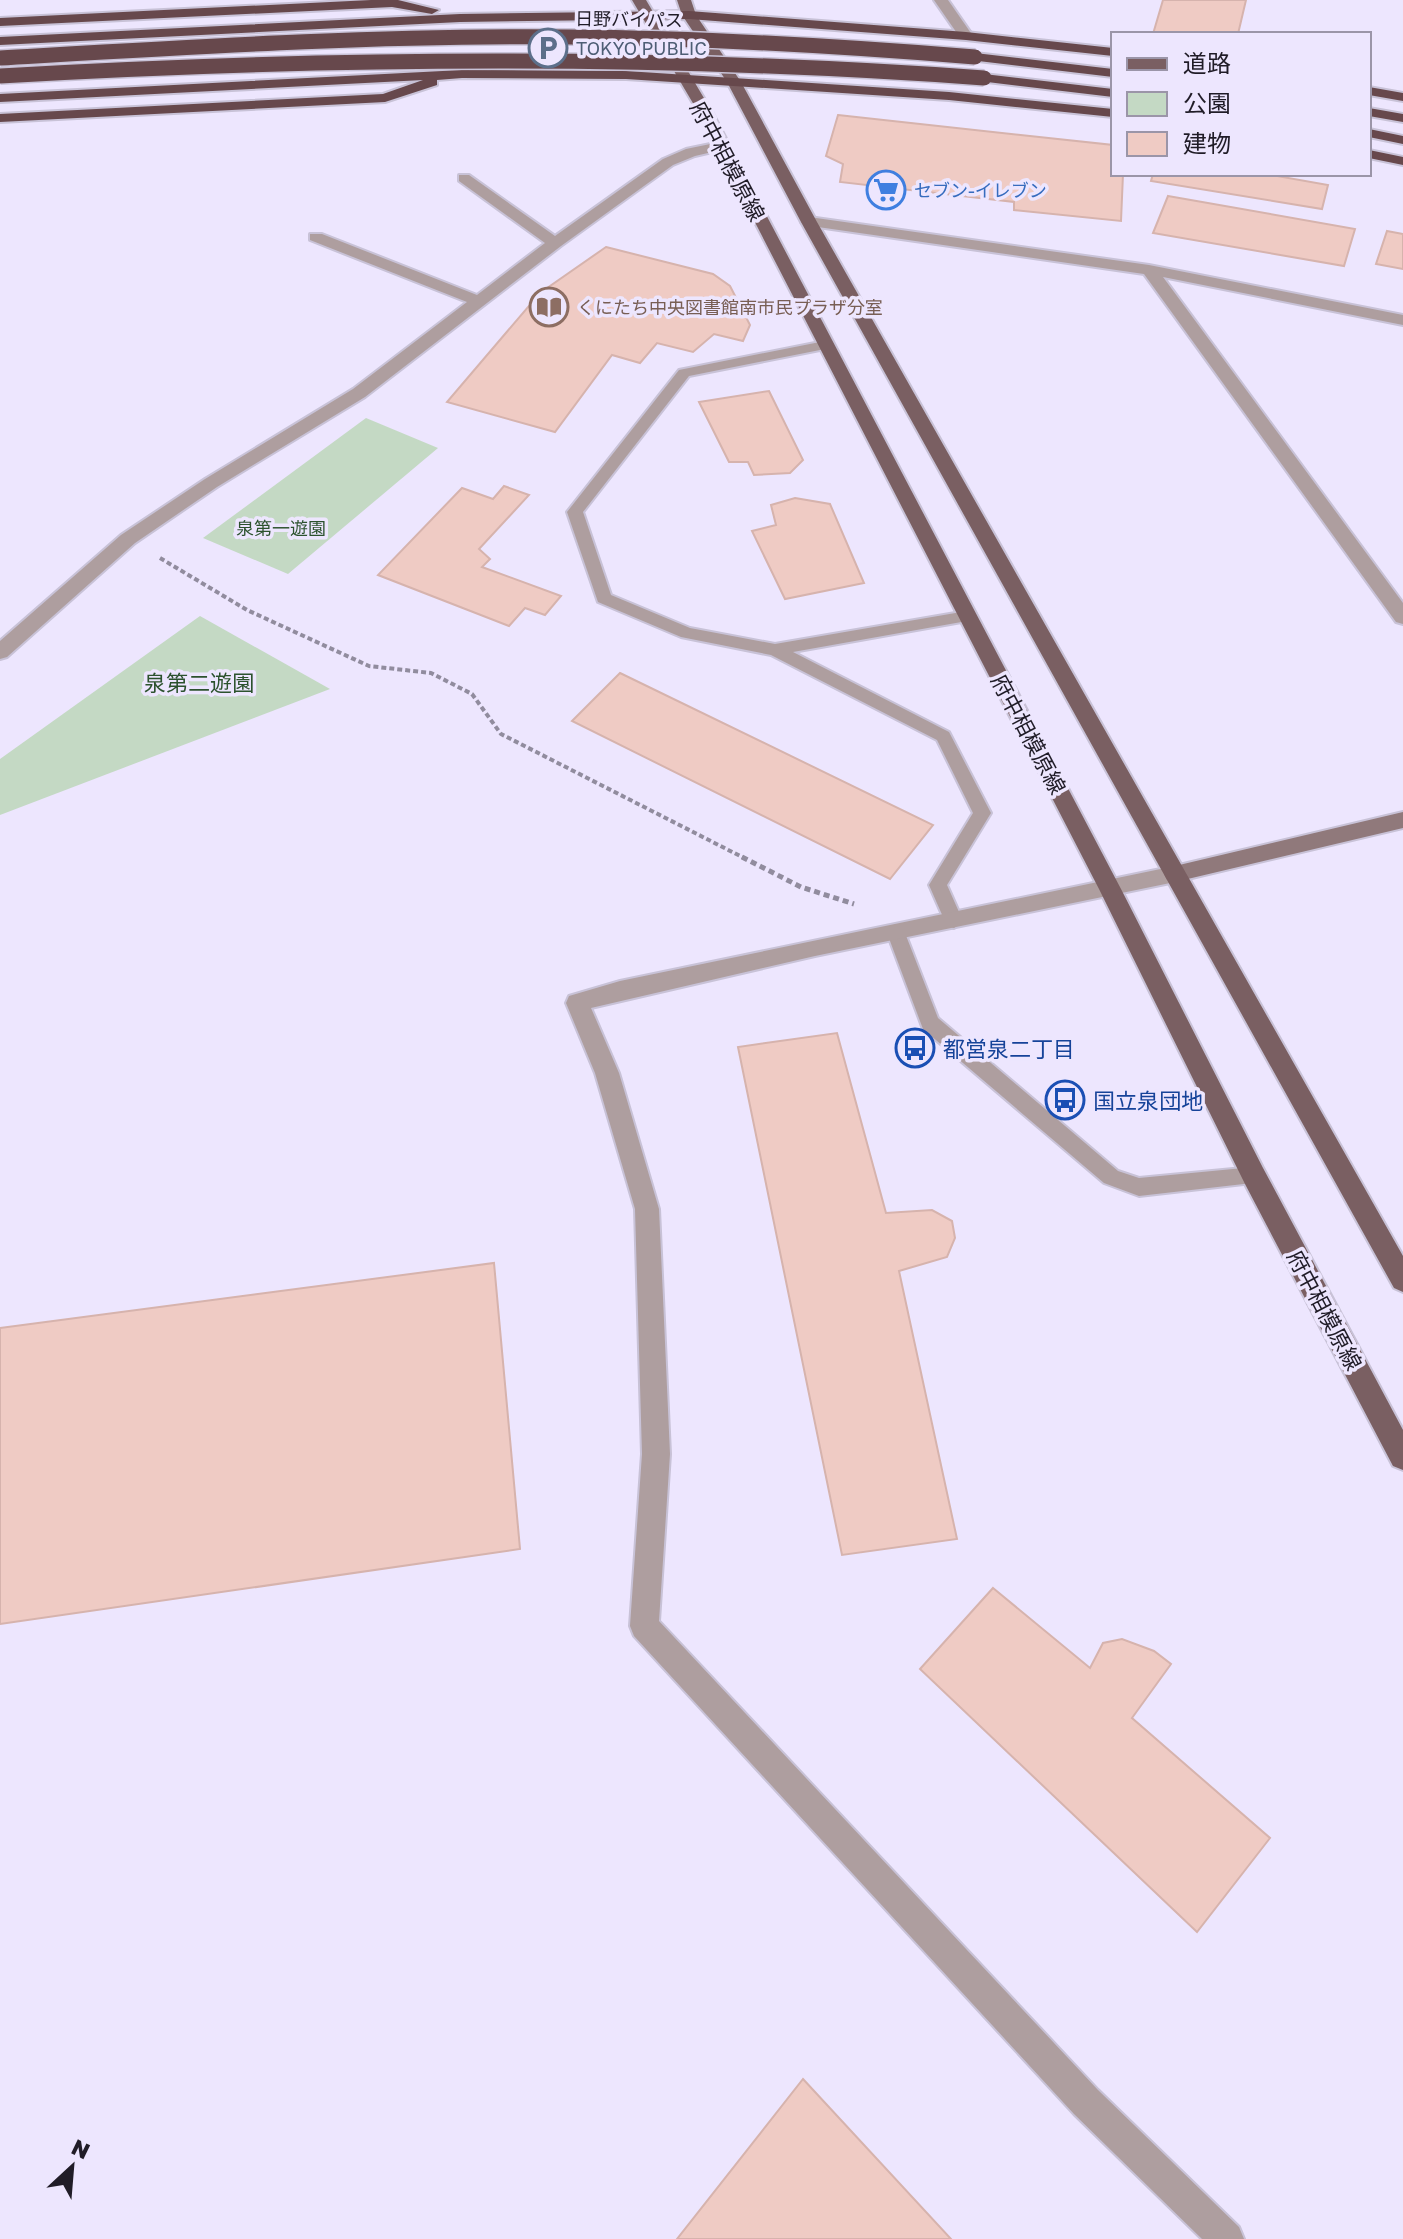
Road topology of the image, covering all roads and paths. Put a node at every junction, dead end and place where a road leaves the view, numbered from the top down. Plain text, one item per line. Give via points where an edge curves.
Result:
1 (941, 0) edge
2 (642, 8) edge
3 (686, 8) edge
4 (460, 18) junction
5 (0, 22) edge
6 (966, 36) junction
7 (0, 41) edge
8 (1111, 52) edge
9 (0, 58) edge
10 (1111, 73) edge
11 (462, 74) junction
12 (0, 76) edge
13 (683, 79) junction
14 (734, 82) junction
15 (1371, 91) edge
16 (1111, 93) edge
17 (1403, 97) edge
18 (0, 98) edge
19 (1371, 112) edge
20 (1111, 113) edge
21 (0, 118) edge
22 (1403, 118) edge
23 (1371, 133) edge
24 (1403, 140) edge
25 (720, 146) junction
26 (1371, 154) edge
27 (1403, 161) edge
28 (464, 178) dead end
29 (809, 222) junction
30 (316, 237) dead end
31 (555, 243) junction
32 (1149, 270) junction
33 (481, 302) junction
34 (1403, 320) edge
35 (825, 345) junction
36 (128, 539) junction
37 (967, 616) junction
38 (1403, 617) edge
39 (775, 650) junction
40 (0, 652) edge
41 (1403, 820) edge
42 (1175, 874) junction
43 (1110, 889) junction
44 (857, 905) dead end
45 (954, 921) junction
46 (896, 933) junction
47 (1254, 1176) junction
48 (1403, 1280) edge
49 (1403, 1457) edge
50 (1227, 2239) edge

1 - 6 street
2 - 3 highway
2 - 4 highway
2 - 13 main road, 府中相模原線
3 - 6 highway
3 - 14 main road, 府中相模原線
4 - 5 highway via 392,3
4 - 7 highway
6 - 8 highway
9 - 10 highway, 日野バイパス, bridge via 323,41 571,37 787,43
11 - 13 highway
11 - 18 highway
11 - 21 highway via 385,98
12 - 16 highway, 日野バイパス, bridge via 353,59 610,57 752,61
13 - 14 highway
13 - 25 main road, 府中相模原線
14 - 20 highway
14 - 29 main road, 府中相模原線
15 - 17 highway
19 - 22 highway
23 - 24 highway
25 - 31 street via 668,162
25 - 35 main road, 府中相模原線
26 - 27 highway
28 - 31 street
29 - 32 street
29 - 42 main road, 府中相模原線
30 - 33 street
31 - 33 street
32 - 34 street
32 - 38 street
33 - 36 street via 359,393
35 - 37 main road, 府中相模原線
35 - 39 lane via 684,373 575,512 604,598 687,633
36 - 40 street
36 - 44 path via 247,610 369,666 431,673 472,694 501,734 801,887
37 - 39 lane
37 - 43 main road, 府中相模原線
39 - 45 lane via 943,736 982,813 938,885
41 - 42 street
42 - 43 street
42 - 48 main road, 府中相模原線
43 - 45 street
43 - 47 main road, 府中相模原線
45 - 46 street
46 - 47 lane via 930,1023 1111,1177 1139,1187
46 - 50 street via 577,1003 607,1073 647,1209 656,1454 644,1626 1086,2102
47 - 49 main road, 府中相模原線

